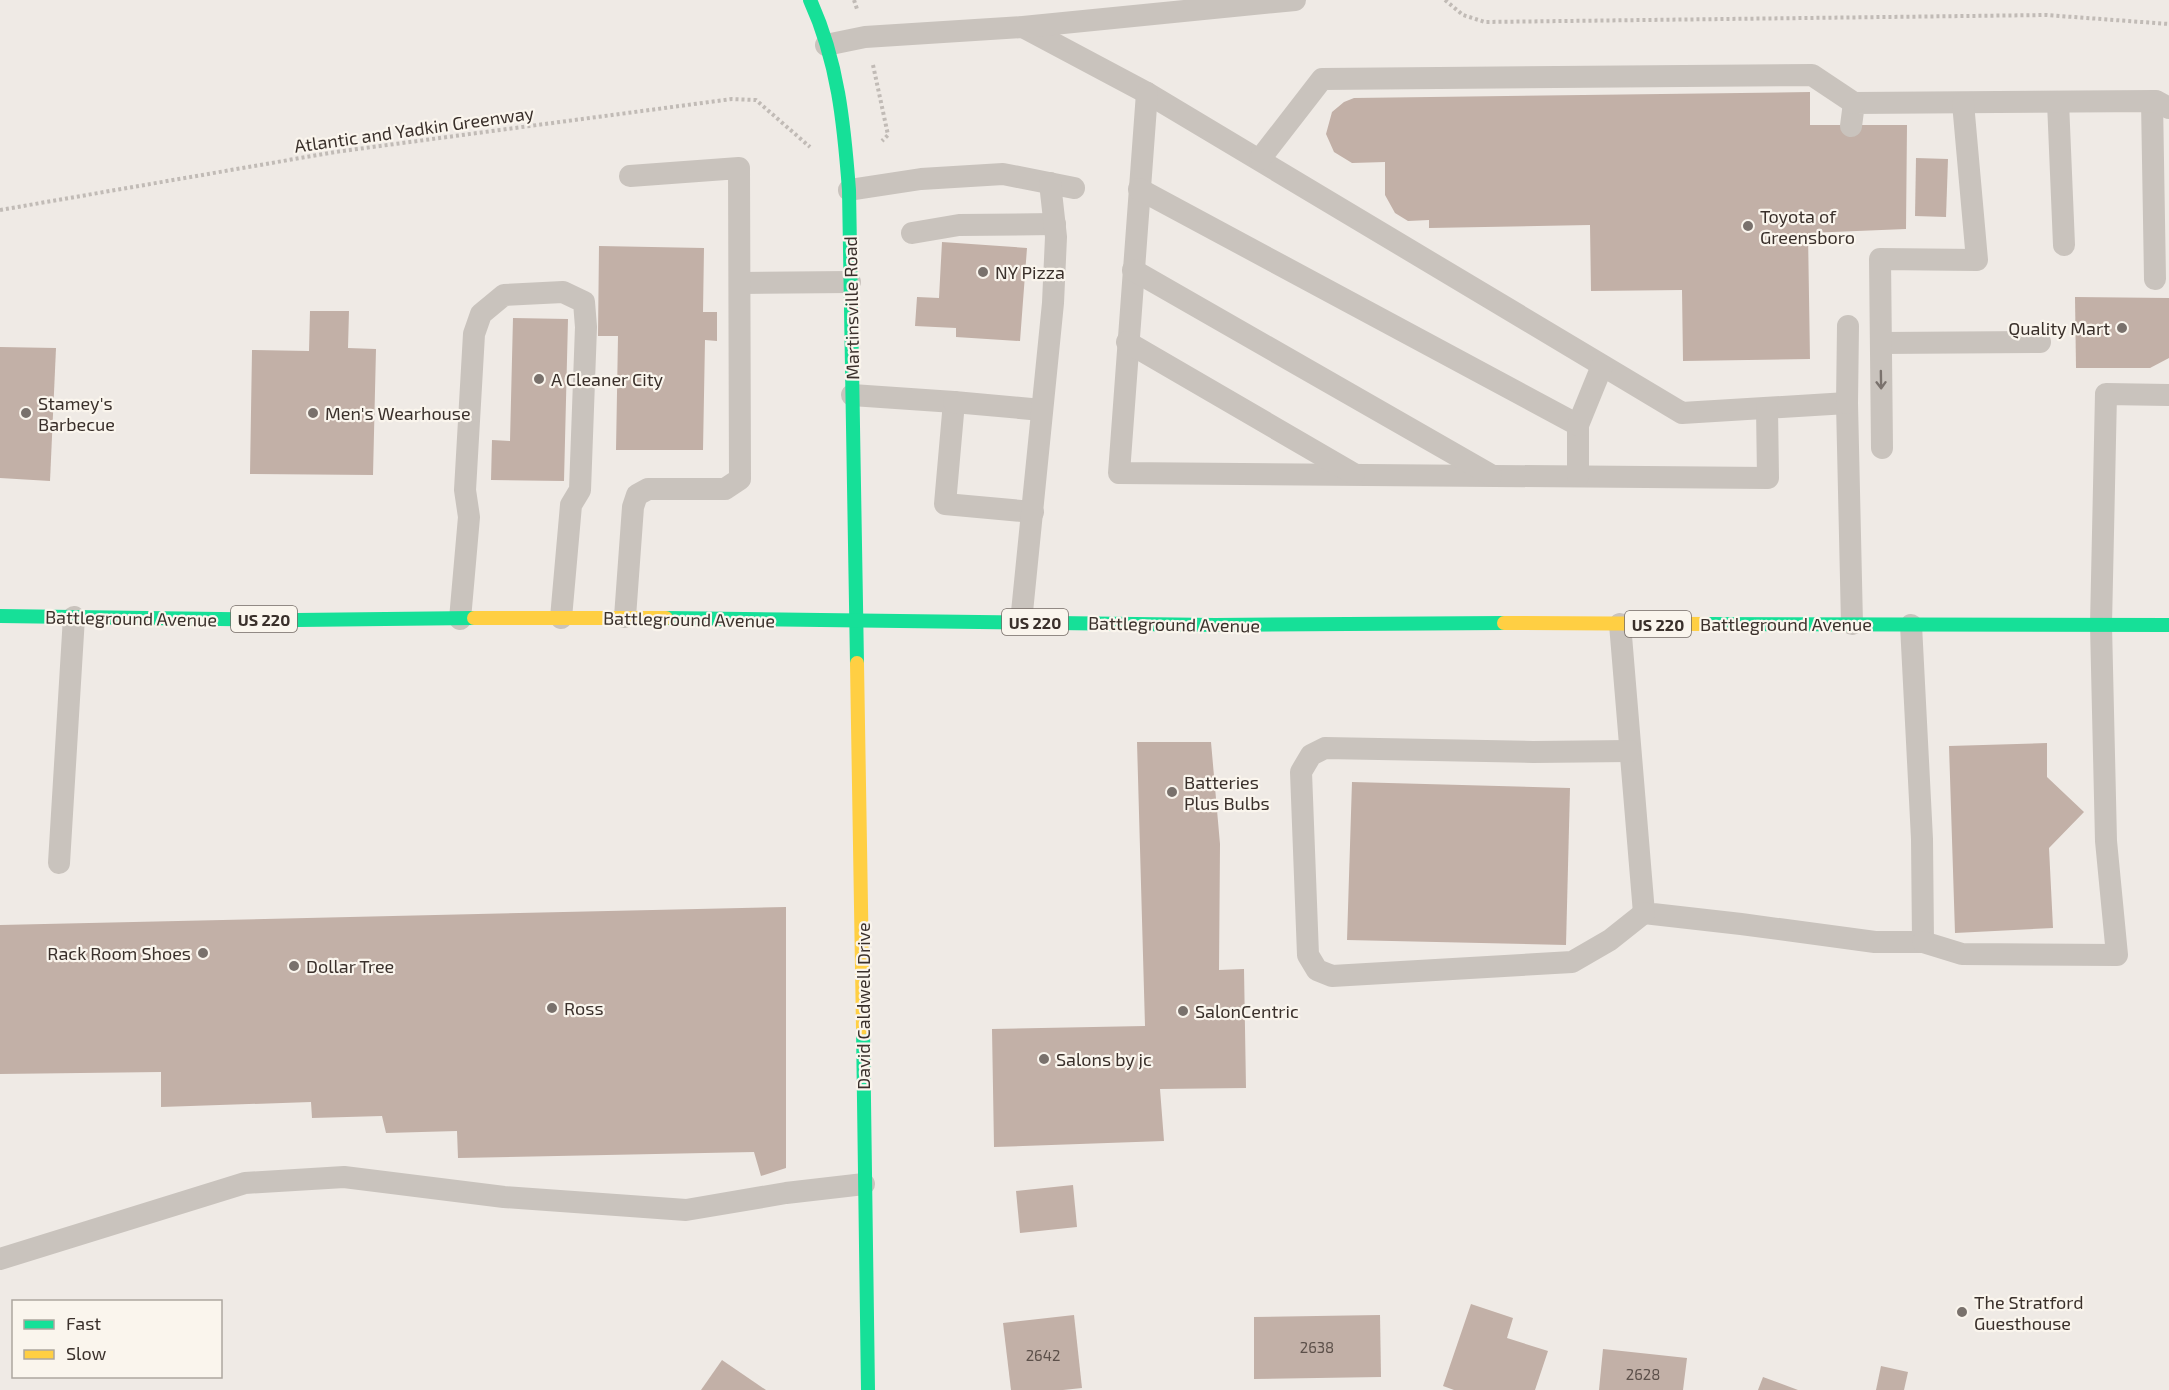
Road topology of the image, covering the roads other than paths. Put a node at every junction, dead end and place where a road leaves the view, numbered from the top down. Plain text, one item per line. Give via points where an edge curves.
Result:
1 (810, 0) edge
2 (1295, 0) edge
3 (1023, 27) junction
4 (826, 45) junction
5 (1147, 93) junction
6 (2058, 102) junction
7 (1854, 103) junction
8 (1963, 103) junction
9 (2160, 105) edge
10 (1851, 126) dead end
11 (1260, 159) junction
12 (630, 176) dead end
13 (1050, 183) junction
14 (1074, 188) dead end
15 (1139, 189) junction
16 (849, 190) junction
17 (1055, 224) junction
18 (912, 233) dead end
19 (2064, 245) dead end
20 (1133, 270) junction
21 (2155, 279) dead end
22 (850, 282) junction
23 (740, 283) junction
24 (1848, 326) dead end
25 (1127, 342) junction
26 (2040, 342) dead end
27 (1881, 343) junction
28 (1602, 366) junction
29 (852, 395) junction
30 (2169, 395) edge
31 (954, 402) junction
32 (1847, 403) junction
33 (1767, 408) junction
34 (1042, 410) junction
35 (1578, 425) junction
36 (1882, 448) dead end
37 (1356, 475) junction
38 (1491, 476) junction
39 (1578, 476) junction
40 (1032, 512) junction
41 (0, 616) edge
42 (74, 617) junction
43 (561, 618) junction
44 (625, 618) junction
45 (460, 619) junction
46 (856, 622) junction
47 (1021, 622) junction
48 (1620, 624) junction
49 (1852, 624) junction
50 (1911, 625) junction
51 (2101, 625) junction
52 (2169, 625) edge
53 (1629, 751) junction
54 (59, 863) dead end
55 (1644, 913) junction
56 (1923, 942) junction
57 (864, 1184) junction
58 (0, 1259) edge
59 (868, 1390) edge

1 - 4 main road, Martinsville Road
2 - 3 lane
3 - 4 lane via 865,37
3 - 5 lane
4 - 16 main road, Martinsville Road via 843,117
5 - 11 lane
5 - 15 lane
6 - 8 lane
6 - 9 lane
6 - 19 lane
7 - 8 lane
7 - 10 lane
7 - 11 lane via 1812,75 1323,80
8 - 27 lane via 1977,260 1880,259
9 - 21 lane
11 - 28 lane
12 - 23 lane via 740,168
13 - 14 lane
13 - 16 lane via 1003,174 921,179
13 - 17 lane
15 - 20 lane
15 - 35 lane
16 - 22 main road, Martinsville Road
17 - 18 lane via 959,225
17 - 34 lane via 1053,303
20 - 25 lane
20 - 38 lane
22 - 23 lane
22 - 29 main road, Martinsville Road
23 - 44 lane via 740,479 725,489 648,489 637,495
24 - 32 lane
25 - 37 lane
25 - 37 lane via 1119,473
26 - 27 lane
27 -> 36 lane
28 - 33 lane via 1682,413
28 - 35 lane
29 - 31 lane
29 - 46 main road, Martinsville Road
30 - 51 lane via 2106,394
31 - 34 lane
31 - 40 lane via 945,504
32 - 33 lane
32 - 49 lane
33 - 39 lane via 1768,478
34 - 40 lane
35 - 39 lane
37 - 38 lane
38 - 39 lane
40 - 47 lane
41 - 42 main road, Battleground Avenue / US 220
42 - 45 main road, Battleground Avenue / US 220
42 - 54 lane
43 - 44 main road, Battleground Avenue / US 220
43 - 45 main road, Battleground Avenue / US 220
43 - 45 lane via 571,505 580,490 586,327 584,302 563,292 504,296 482,314 474,334 465,490 469,517
44 - 46 main road, Battleground Avenue / US 220
46 - 47 main road, Battleground Avenue / US 220
46 - 57 main road, David Caldwell Drive via 864,972
47 - 48 main road, Battleground Avenue / US 220
48 - 49 main road, Battleground Avenue / US 220
48 - 53 lane
49 - 50 main road, Battleground Avenue / US 220
50 - 51 main road, Battleground Avenue / US 220
50 - 56 lane
51 - 52 main road, Battleground Avenue / US 220
51 - 56 lane via 2106,841 2116,955 1962,954
53 - 55 lane
53 - 55 lane via 1325,748 1311,755 1301,772 1308,955 1317,970 1332,976 1572,962 1610,940
55 - 56 lane via 1875,942
57 - 58 lane via 686,1209 504,1197 344,1177 246,1183
57 - 59 main road, David Caldwell Drive

